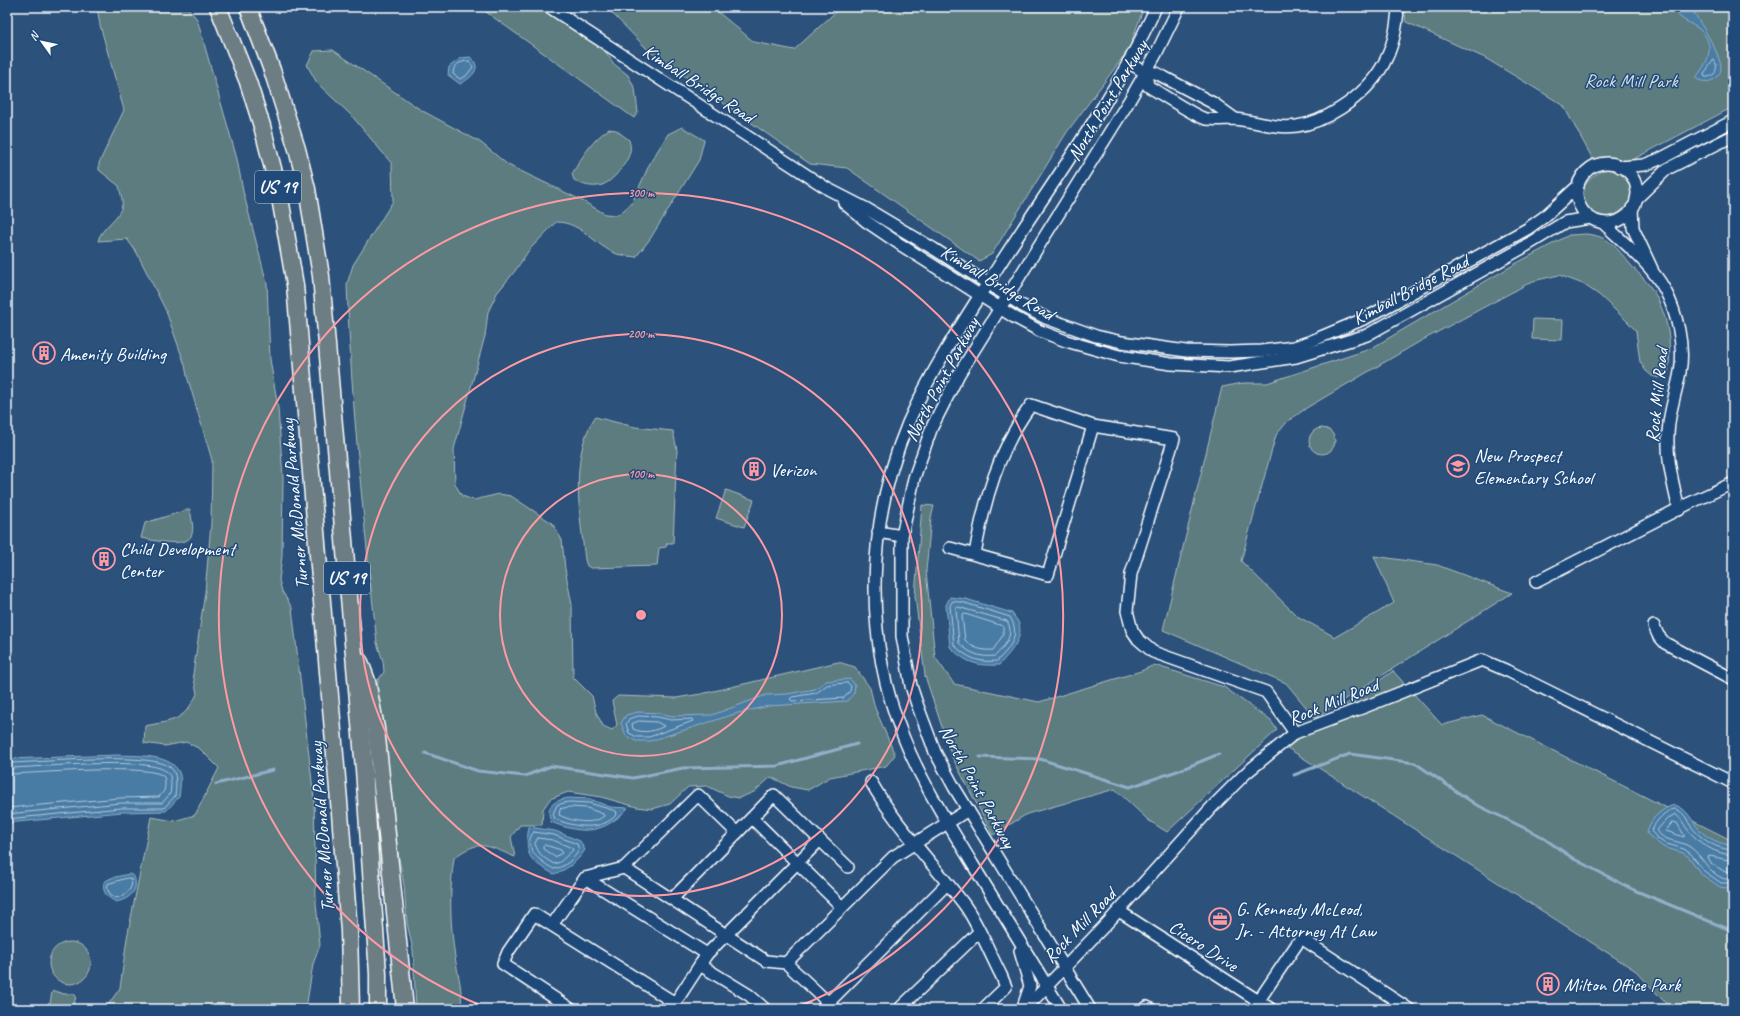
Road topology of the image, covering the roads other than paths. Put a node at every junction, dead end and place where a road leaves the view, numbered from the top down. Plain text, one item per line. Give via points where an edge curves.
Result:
1 (218, 7) edge
2 (248, 7) edge
3 (549, 7) edge
4 (1156, 7) edge
5 (1179, 7) edge
6 (1398, 7) edge
7 (1128, 62) junction
8 (1146, 73) junction
9 (1235, 119) junction
10 (1733, 120) edge
11 (1733, 136) edge
12 (1620, 167) junction
13 (1578, 186) junction
14 (828, 189) junction
15 (1634, 204) junction
16 (1590, 218) junction
17 (1604, 222) junction
18 (1654, 273) junction
19 (988, 283) junction
20 (980, 295) junction
21 (1007, 296) junction
22 (1000, 307) junction
23 (1093, 426) junction
24 (1733, 483) edge
25 (1679, 510) junction
26 (878, 532) junction
27 (902, 536) junction
28 (950, 548) dead end
29 (975, 554) junction
30 (1536, 582) dead end
31 (1654, 626) dead end
32 (353, 645) junction
33 (1733, 679) edge
34 (1295, 733) junction
35 (871, 782) dead end
36 (1733, 783) edge
37 (968, 810) junction
38 (752, 818) junction
39 (948, 823) junction
40 (737, 833) junction
41 (820, 840) junction
42 (913, 843) junction
43 (798, 863) junction
44 (848, 867) dead end
45 (624, 868) junction
46 (585, 878) junction
47 (947, 884) junction
48 (672, 899) junction
49 (842, 907) junction
50 (1119, 911) junction
51 (552, 925) junction
52 (979, 932) junction
53 (1015, 933) junction
54 (727, 936) junction
55 (707, 954) junction
56 (786, 963) junction
57 (700, 965) junction
58 (1064, 966) junction
59 (1047, 986) junction
60 (1256, 1005) edge
61 (674, 1006) edge
62 (828, 1007) edge
63 (351, 1009) edge
64 (378, 1009) edge
65 (404, 1009) edge
66 (571, 1009) edge
67 (765, 1009) edge
68 (899, 1009) edge
69 (984, 1009) edge
70 (1024, 1009) edge
71 (1061, 1009) edge
72 (1090, 1009) edge
73 (1145, 1009) edge
74 (1151, 1009) edge
75 (1271, 1009) edge
76 (1409, 1009) edge

1 - 63 highway, Turner McDonald Parkway / US 19 via 248,82 262,126 279,192 295,285 340,813 349,931
2 - 32 highway, US 19 via 286,110 307,190 317,246
3 - 14 street, Kimball Bridge Road
4 - 7 street, North Point Parkway
5 - 8 street, North Point Parkway
6 - 9 street via 1393,44 1386,61 1363,92 1349,103 1318,121 1296,126 1267,126
7 - 8 street
7 - 19 street, North Point Parkway
8 - 9 street via 1162,76 1213,103
8 - 9 street via 1148,86 1205,119
8 - 21 street, North Point Parkway
10 - 12 street via 1660,159 1644,165
11 - 15 street via 1667,169
12 - 13 street via 1605,164 1592,168 1584,174
12 - 15 street via 1634,180
13 - 16 street via 1578,202 1582,211
13 - 21 street, Kimball Bridge Road via 1544,218 1527,229 1366,318 1294,347 1230,352 1148,347 1096,336 1046,318
14 - 19 street, Kimball Bridge Road via 867,209
14 - 20 street, Kimball Bridge Road via 872,226
15 - 17 street via 1626,216 1618,221
15 - 18 street, Rock Mill Road via 1633,228
16 - 17 street
16 - 22 street, Kimball Bridge Road via 1565,222 1367,335 1276,361 1229,367 1171,364 1119,356 1066,341 1040,330
17 - 18 street, Rock Mill Road
18 - 25 street, Rock Mill Road via 1675,315 1680,343 1681,371 1669,422 1667,455
19 - 20 street, North Point Parkway
19 - 21 street, Kimball Bridge Road
20 - 22 street, Kimball Bridge Road
20 - 26 street, North Point Parkway via 927,382 908,425 885,494
21 - 22 street, North Point Parkway
22 - 27 street, North Point Parkway via 959,374 930,432 914,478
23 - 29 street via 1031,405 1004,449 981,516
23 - 29 street via 1048,575
23 - 34 street via 1174,439 1131,574 1127,611 1132,630 1153,652 1266,692
24 - 25 street
25 - 30 street
26 - 27 street
26 - 39 street, North Point Parkway via 876,612 886,680 894,712 911,754 932,798
27 - 37 street, North Point Parkway via 901,621 911,686 935,752
28 - 29 street
31 - 33 street via 1665,643
32 - 64 highway, US 19 via 378,974
32 - 65 highway via 367,681 376,728
34 - 36 street, Rock Mill Road via 1482,660
34 - 50 street, Rock Mill Road via 1246,773 1217,802
35 - 42 street
37 - 39 street
37 - 58 street, North Point Parkway
38 - 40 street
38 - 41 street via 774,795
38 - 43 street
39 - 42 street
39 - 53 street, North Point Parkway
40 - 45 street via 698,795
40 - 48 street
41 - 43 street
41 - 44 street
42 - 47 street
42 - 49 street via 893,857
43 - 49 street
43 - 54 street
45 - 46 street
45 - 48 street
46 - 51 street
46 - 55 street
47 - 52 street via 964,904
47 - 62 street
48 - 54 street
49 - 56 street
50 - 58 street, Rock Mill Road
50 - 60 street, Cicero Drive
51 - 61 street
51 - 66 street via 534,914 508,952 503,964
52 - 68 street
52 - 69 street via 1006,987
53 - 59 street, North Point Parkway
53 - 70 street via 1030,986
54 - 55 street
54 - 56 street via 766,961
55 - 57 street
56 - 62 street
57 - 61 street
57 - 67 street via 749,995
58 - 59 street, Rock Mill Road
58 - 72 street, North Point Parkway
59 - 70 street, Rock Mill Road
59 - 71 street, North Point Parkway
60 - 75 street, Cicero Drive
60 - 76 street via 1301,938
73 - 74 street via 1147,1006

